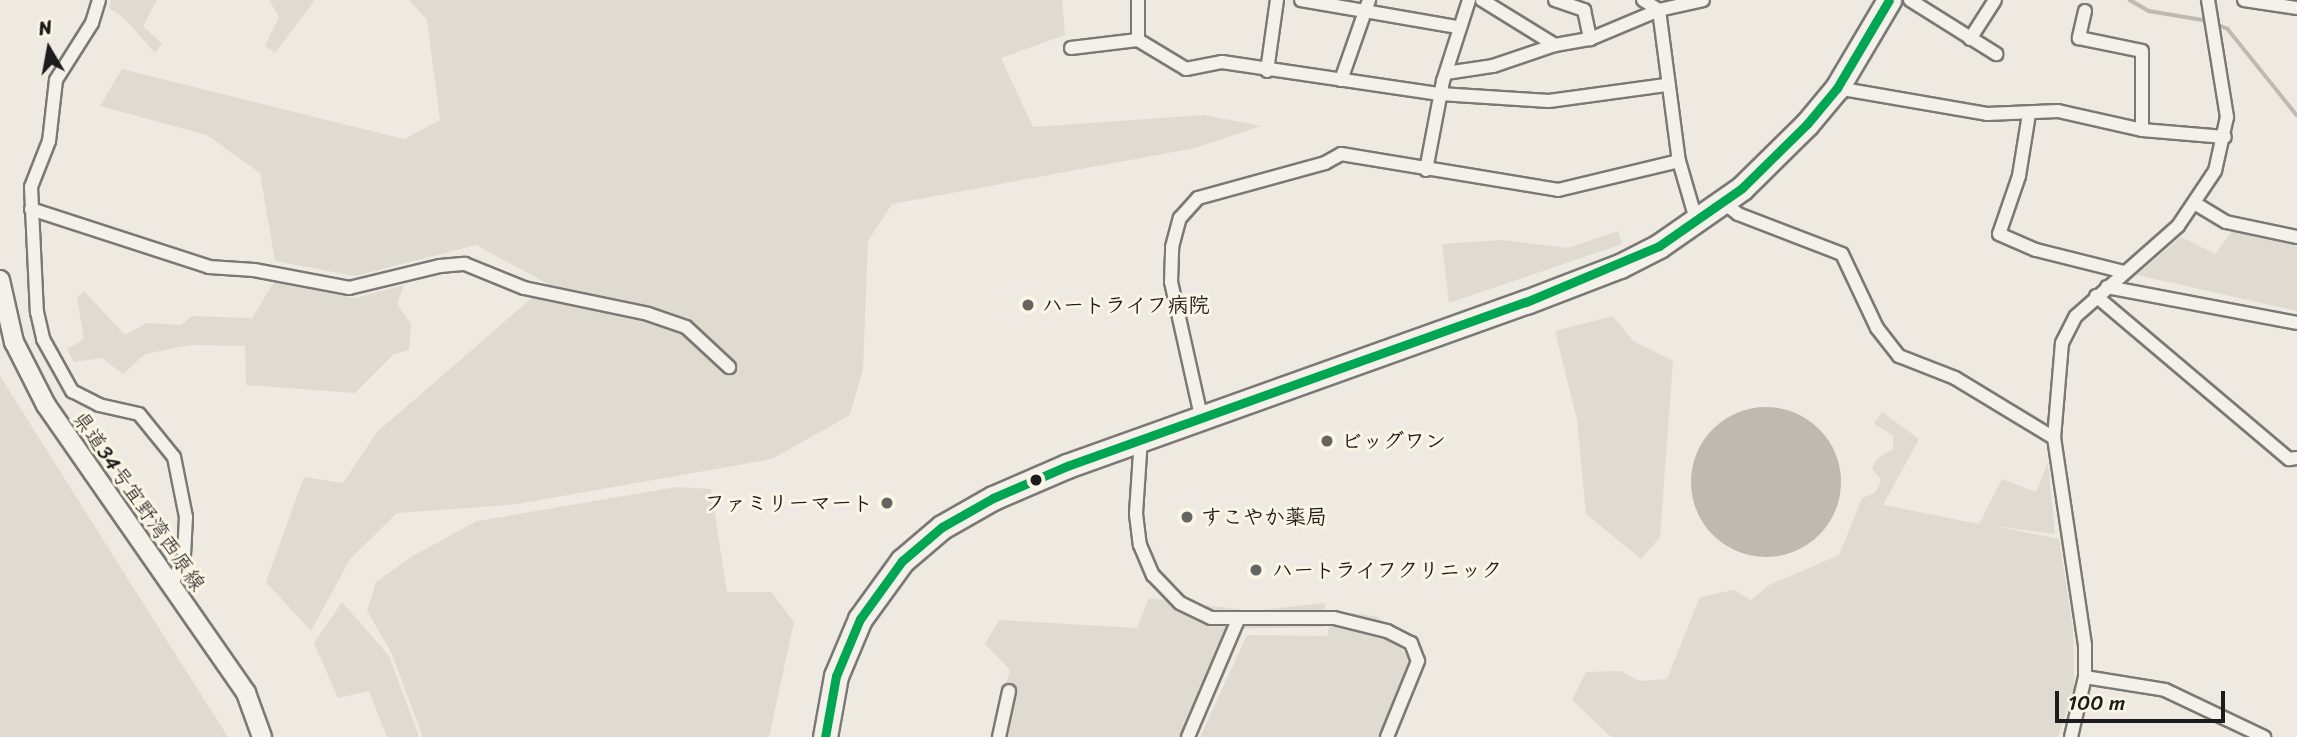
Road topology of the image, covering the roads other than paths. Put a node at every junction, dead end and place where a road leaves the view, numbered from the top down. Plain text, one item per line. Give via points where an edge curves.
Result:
1 (99, 0) edge
2 (1138, 0) edge
3 (1278, 0) edge
4 (1301, 0) edge
5 (1469, 0) edge
6 (1482, 0) edge
7 (1555, 0) edge
8 (1643, 0) edge
9 (1703, 0) edge
10 (1889, 0) edge
11 (1995, 0) edge
12 (2208, 0) edge
13 (2244, 0) edge
14 (1916, 1) edge
15 (1366, 6) edge
16 (2297, 8) edge
17 (1659, 10) junction
18 (2085, 11) dead end
19 (1458, 27) junction
20 (1590, 39) junction
21 (1970, 39) junction
22 (1138, 40) junction
23 (1555, 45) junction
24 (1071, 48) dead end
25 (1996, 54) dead end
26 (1267, 71) junction
27 (1446, 73) junction
28 (1341, 80) junction
29 (1666, 85) junction
30 (1837, 88) junction
31 (1440, 94) junction
32 (2029, 114) junction
33 (2142, 130) junction
34 (2225, 137) junction
35 (1679, 161) junction
36 (1426, 170) junction
37 (1724, 202) junction
38 (2196, 204) junction
39 (31, 209) junction
40 (1697, 223) junction
41 (2297, 237) edge
42 (2124, 272) junction
43 (0, 281) edge
44 (2107, 287) junction
45 (2096, 296) junction
46 (2297, 323) edge
47 (729, 368) dead end
48 (1201, 416) junction
49 (1141, 437) junction
50 (2054, 438) junction
51 (2297, 458) edge
52 (171, 587) junction
53 (1238, 620) junction
54 (2085, 677) junction
55 (1009, 691) dead end
56 (262, 737) edge
57 (825, 737) edge
58 (999, 737) edge
59 (1188, 737) edge
60 (1387, 737) edge
61 (2071, 737) edge
62 (2264, 737) edge

1 - 39 street via 92,23 56,80 48,141 31,187
2 - 22 street
3 - 26 street
4 - 15 street
5 - 19 street
6 - 23 street
7 - 20 street via 1584,10
8 - 17 street
9 - 17 street
10 - 30 highway
11 - 21 street
12 - 34 street via 2226,105
13 - 16 street
14 - 21 street
15 - 19 street
15 - 28 street
17 - 20 street
17 - 29 street
18 - 33 street via 2079,38 2143,51
19 - 27 street
20 - 23 street
21 - 25 street
22 - 24 street
22 - 26 street via 1186,69 1222,62
23 - 27 street via 1493,66
26 - 28 street
27 - 31 street
28 - 31 street
29 - 31 street via 1549,101
29 - 35 street
30 - 32 street via 1938,108
30 - 37 highway via 1776,156
31 - 36 street
32 - 33 street via 2058,111
32 - 42 street via 2019,176 1998,234 2036,250
33 - 34 street
34 - 38 street via 2215,171
35 - 36 street via 1558,190
35 - 40 street
36 - 48 street via 1341,154 1325,163 1215,191 1191,204 1180,218 1172,247 1171,282
37 - 40 highway
37 - 50 street via 1734,212 1842,254 1877,328 1899,356 1955,378
38 - 41 street via 2226,222
38 - 42 street via 2178,226
39 - 47 street via 209,267 254,270 349,288 465,264 524,288 648,314 685,327
39 - 52 street via 37,312 43,340 58,369 84,399 139,414 174,457 186,517 184,555
40 - 48 highway via 1620,266
42 - 44 street
43 - 52 main road, 県道34号宜野湾西原線 via 14,342 33,383
44 - 45 street
44 - 46 street
45 - 50 street via 2076,316 2062,343
45 - 51 street via 2289,459
48 - 49 highway
49 - 53 street via 1136,514 1140,545 1153,575 1197,613
49 - 57 highway via 993,498 919,544 879,591 847,646 830,699
50 - 54 street via 2081,611
52 - 56 main road, 県道34号宜野湾西原線 via 246,693
53 - 59 street
53 - 60 street via 1334,618 1387,631 1411,643 1418,662
54 - 61 street
54 - 62 street via 2165,690
55 - 58 street

